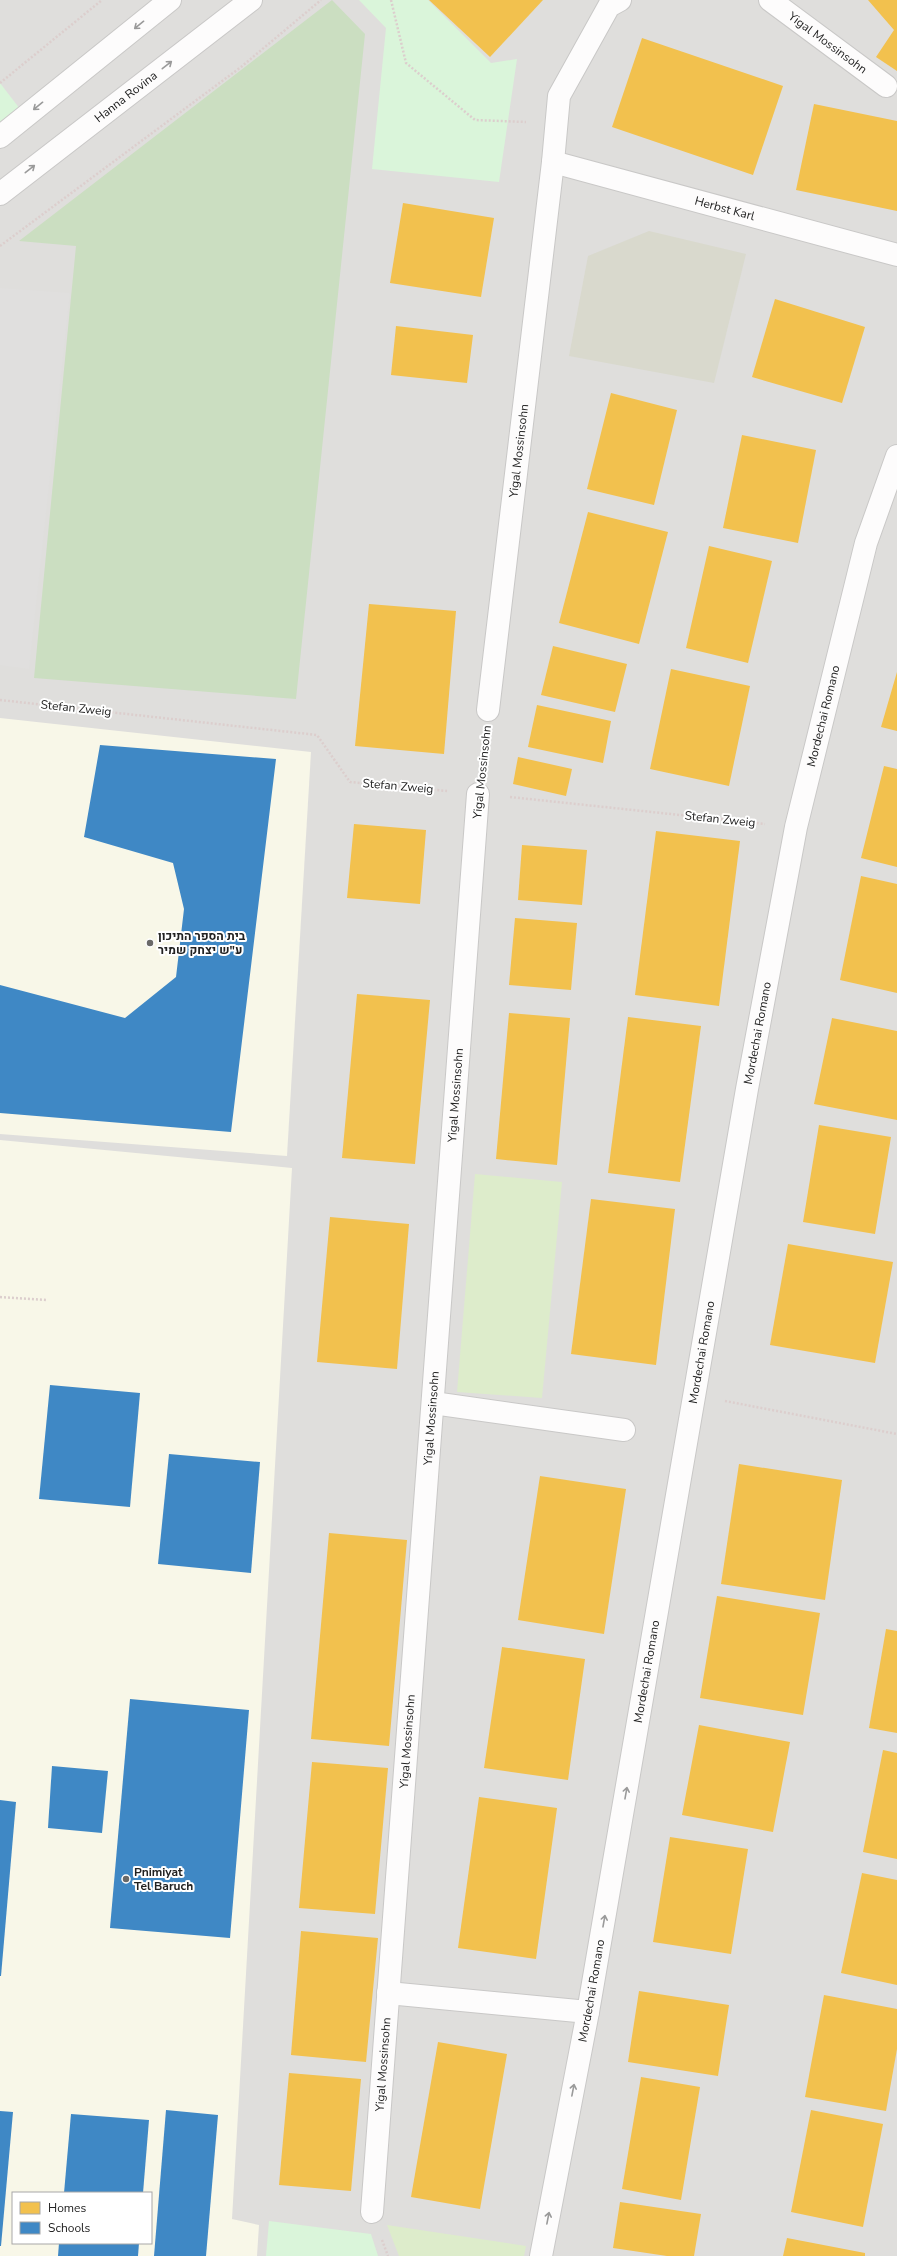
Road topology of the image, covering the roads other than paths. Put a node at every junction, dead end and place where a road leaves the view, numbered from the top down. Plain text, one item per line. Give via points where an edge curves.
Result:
1 (170, 0) edge
2 (251, 0) edge
3 (620, 0) edge
4 (770, 0) edge
5 (886, 86) dead end
6 (0, 137) edge
7 (553, 162) junction
8 (0, 194) edge
9 (897, 255) edge
10 (897, 456) edge
11 (488, 710) road end
12 (478, 794) road end
13 (432, 1403) junction
14 (624, 1430) dead end
15 (388, 1993) junction
16 (588, 2012) junction
17 (372, 2212) dead end
18 (541, 2256) edge

1 -> 6 street
8 -> 2 street, Hanna Rovina
3 - 7 street, Yigal Mossinsohn via 609,6 559,96
4 - 5 street, Yigal Mossinsohn
7 - 9 street, Herbst Karl
7 - 11 street, Yigal Mossinsohn
16 -> 10 street, Mordechai Romano via 747,1089 796,827 866,543
12 - 13 street, Yigal Mossinsohn
13 - 14 street
13 - 15 street, Yigal Mossinsohn
15 - 16 street
15 - 17 street, Yigal Mossinsohn
18 -> 16 street, Mordechai Romano

